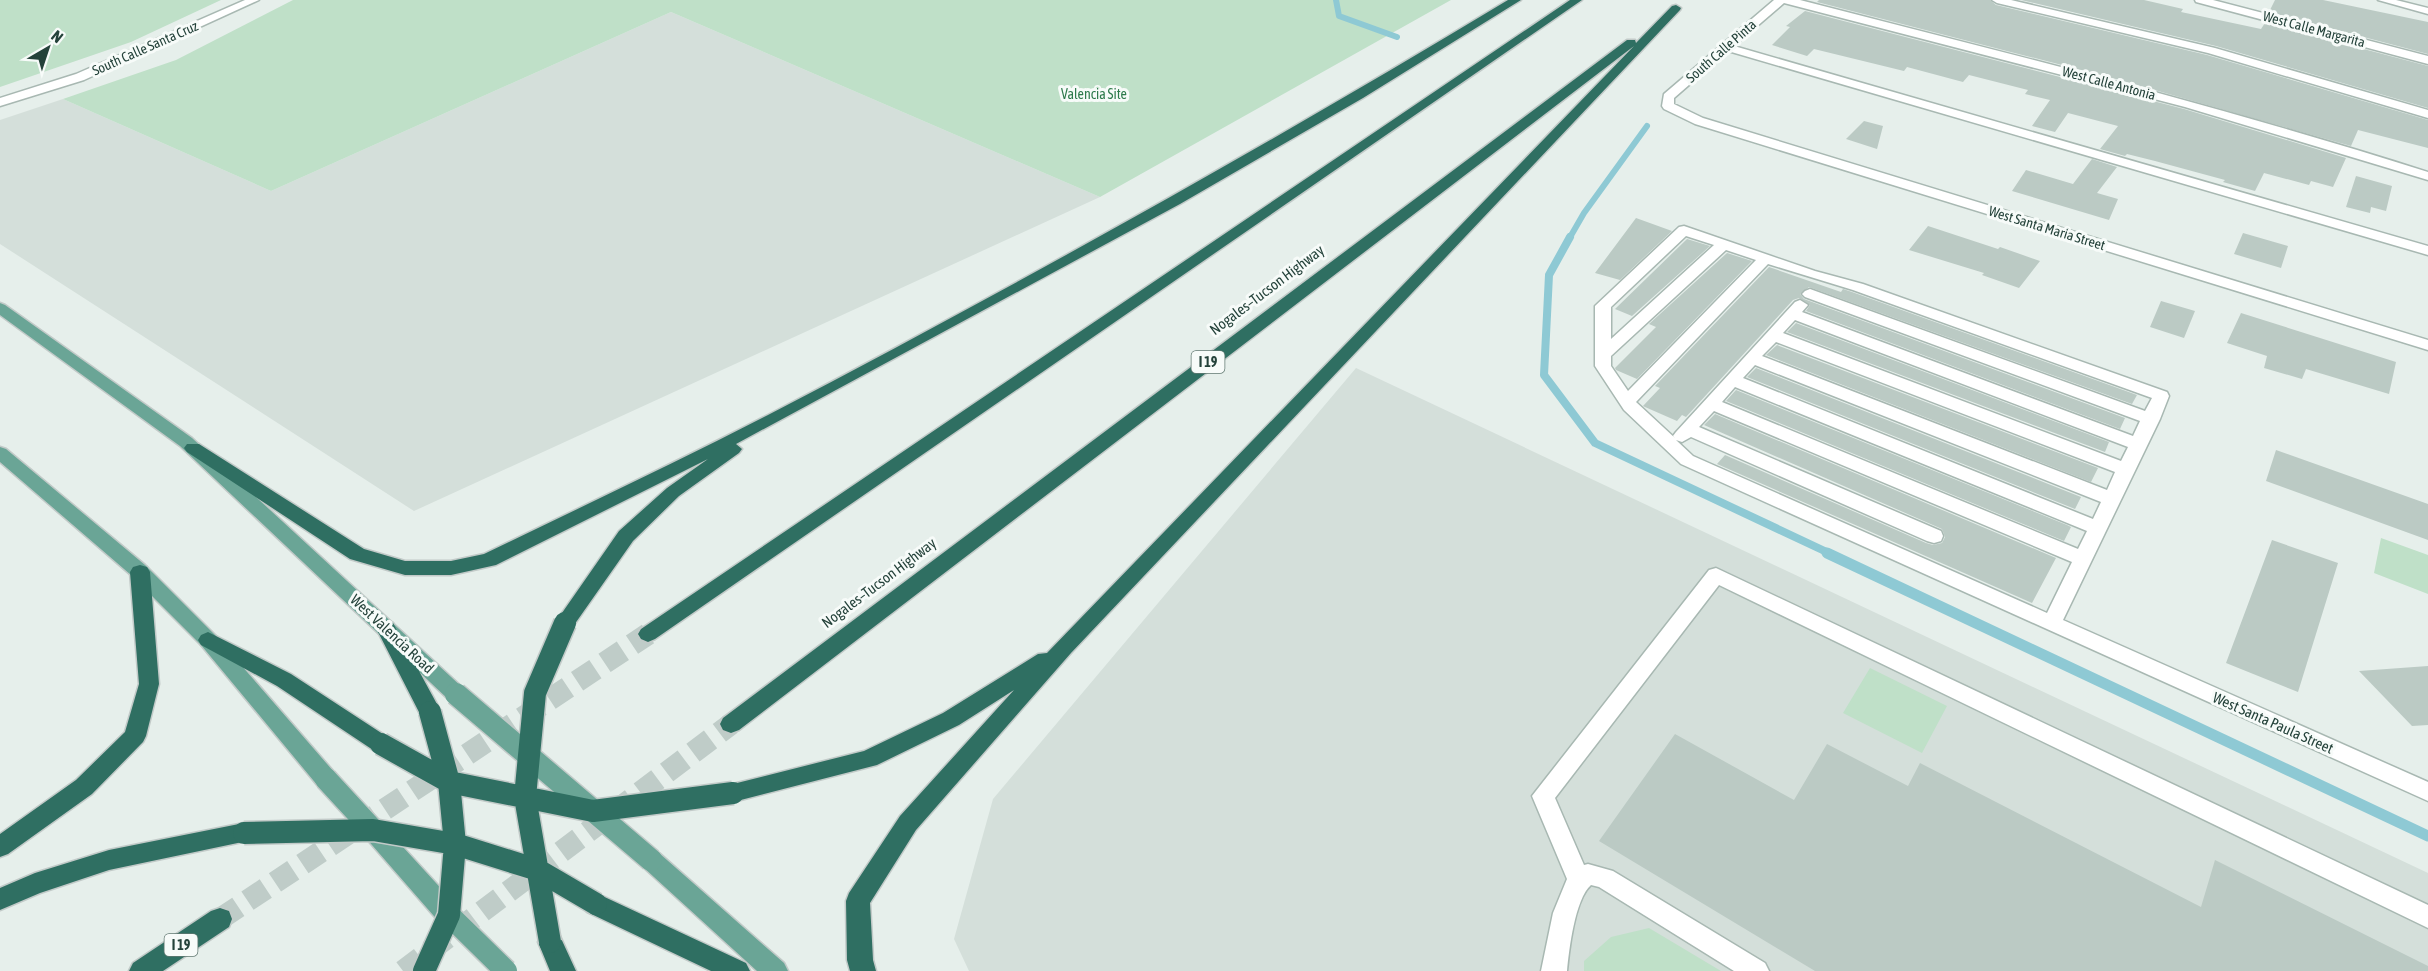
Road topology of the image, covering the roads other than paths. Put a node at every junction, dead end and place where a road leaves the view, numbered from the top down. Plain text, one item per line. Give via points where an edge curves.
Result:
1 (254, 0) edge
2 (1516, 0) edge
3 (1577, 0) edge
4 (1781, 0) edge
5 (1787, 0) edge
6 (1997, 0) edge
7 (2200, 0) edge
8 (2383, 0) edge
9 (1681, 4) edge
10 (2428, 11) edge
11 (1726, 47) junction
12 (2428, 60) edge
13 (0, 102) edge
14 (1668, 106) joint
15 (2428, 114) edge
16 (2428, 176) edge
17 (1724, 244) junction
18 (2428, 251) edge
19 (1766, 258) junction
20 (1825, 278) junction
21 (1810, 294) junction
22 (0, 308) edge
23 (1792, 314) junction
24 (1773, 335) junction
25 (2428, 345) edge
26 (1603, 355) junction
27 (1752, 358) junction
28 (1732, 380) junction
29 (1627, 402) junction
30 (1711, 403) junction
31 (773, 419) junction
32 (2151, 419) junction
33 (1688, 429) junction
34 (2138, 444) junction
35 (1672, 446) junction
36 (193, 448) junction
37 (0, 453) edge
38 (2126, 470) junction
39 (2112, 499) junction
40 (2098, 528) junction
41 (1934, 536) dead end
42 (2083, 559) junction
43 (140, 572) junction
44 (2052, 623) junction
45 (386, 628) junction
46 (648, 634) tunnel mouth
47 (208, 640) junction
48 (1064, 648) junction
49 (731, 724) tunnel mouth
50 (528, 755) junction
51 (448, 782) junction
52 (2428, 792) edge
53 (525, 797) junction
54 (593, 811) junction
55 (373, 830) junction
56 (455, 844) junction
57 (0, 847) edge
58 (537, 870) junction
59 (1579, 880) junction
60 (0, 899) edge
61 (449, 915) junction
62 (2428, 917) edge
63 (220, 919) tunnel mouth
64 (142, 971) edge
65 (424, 971) edge
66 (506, 971) edge
67 (563, 971) edge
68 (737, 971) edge
69 (775, 971) edge
70 (863, 971) edge
71 (1554, 971) edge
72 (1756, 971) edge

1 - 13 street, South Calle Santa Cruz via 80,76
2 - 31 highway via 1175,201
3 - 46 highway
4 - 11 street, South Calle Pinta
5 - 16 street, West Calle Antonia via 2193,105
6 - 15 street via 2211,50
7 - 12 street, West Calle Margarita
8 - 10 street
9 - 48 highway
9 - 49 highway, Nogales–Tucson Highway / I 19
11 - 14 street, South Calle Pinta via 1668,97
11 - 18 street
14 - 25 street, West Santa Maria Street via 1710,125
17 - 19 street
17 - 26 street
17 - 26 street via 1684,230 1603,306
19 - 20 street
19 - 29 street
20 - 21 street
20 - 32 street via 2161,396
21 - 23 street
21 - 32 street
22 - 36 main road, West Valencia Road
23 - 24 street
23 - 34 street
24 - 27 street
24 - 38 street
26 - 29 street, West Santa Paula Street via 1603,366
27 - 28 street
27 - 39 street
28 - 30 street
28 - 40 street
29 - 35 street, West Santa Paula Street
30 - 33 street
30 - 42 street
31 - 36 highway via 489,560 451,568 405,568 357,554
31 - 50 highway, bridge via 673,492 626,536 565,623 535,693
32 - 34 street
33 - 35 street
33 - 41 street
34 - 38 street
35 - 44 street, West Santa Paula Street via 1687,460
36 - 45 main road, West Valencia Road
37 - 43 main road
38 - 39 street
39 - 40 street
40 - 42 street
42 - 44 street
43 - 47 main road
43 - 57 highway via 149,684 135,736 84,788
44 - 52 street, West Santa Paula Street
45 - 50 main road, West Valencia Road, bridge
45 - 51 highway, bridge via 430,712
47 - 51 highway, bridge via 284,680 381,744
47 - 55 main road, bridge
48 - 54 highway, bridge via 951,719 869,759 733,793
48 - 70 highway via 908,824 858,901
50 - 53 highway, bridge
50 - 54 main road, West Valencia Road, bridge
51 - 53 highway, bridge
51 - 56 highway, bridge
53 - 54 highway, bridge
53 - 58 highway, bridge
54 - 69 main road, West Valencia Road, bridge
55 - 56 highway, bridge
55 - 60 highway, bridge via 244,832 109,860
55 - 61 main road
56 - 58 highway, bridge
56 - 61 highway, bridge
58 - 67 highway, bridge via 550,942
58 - 68 highway, bridge via 596,904
59 - 62 street via 1543,796 1716,575
59 - 71 street via 1555,950
59 - 72 street via 1588,874 1605,878
61 - 65 highway, bridge
61 - 66 main road, bridge
63 - 64 highway, I 19

